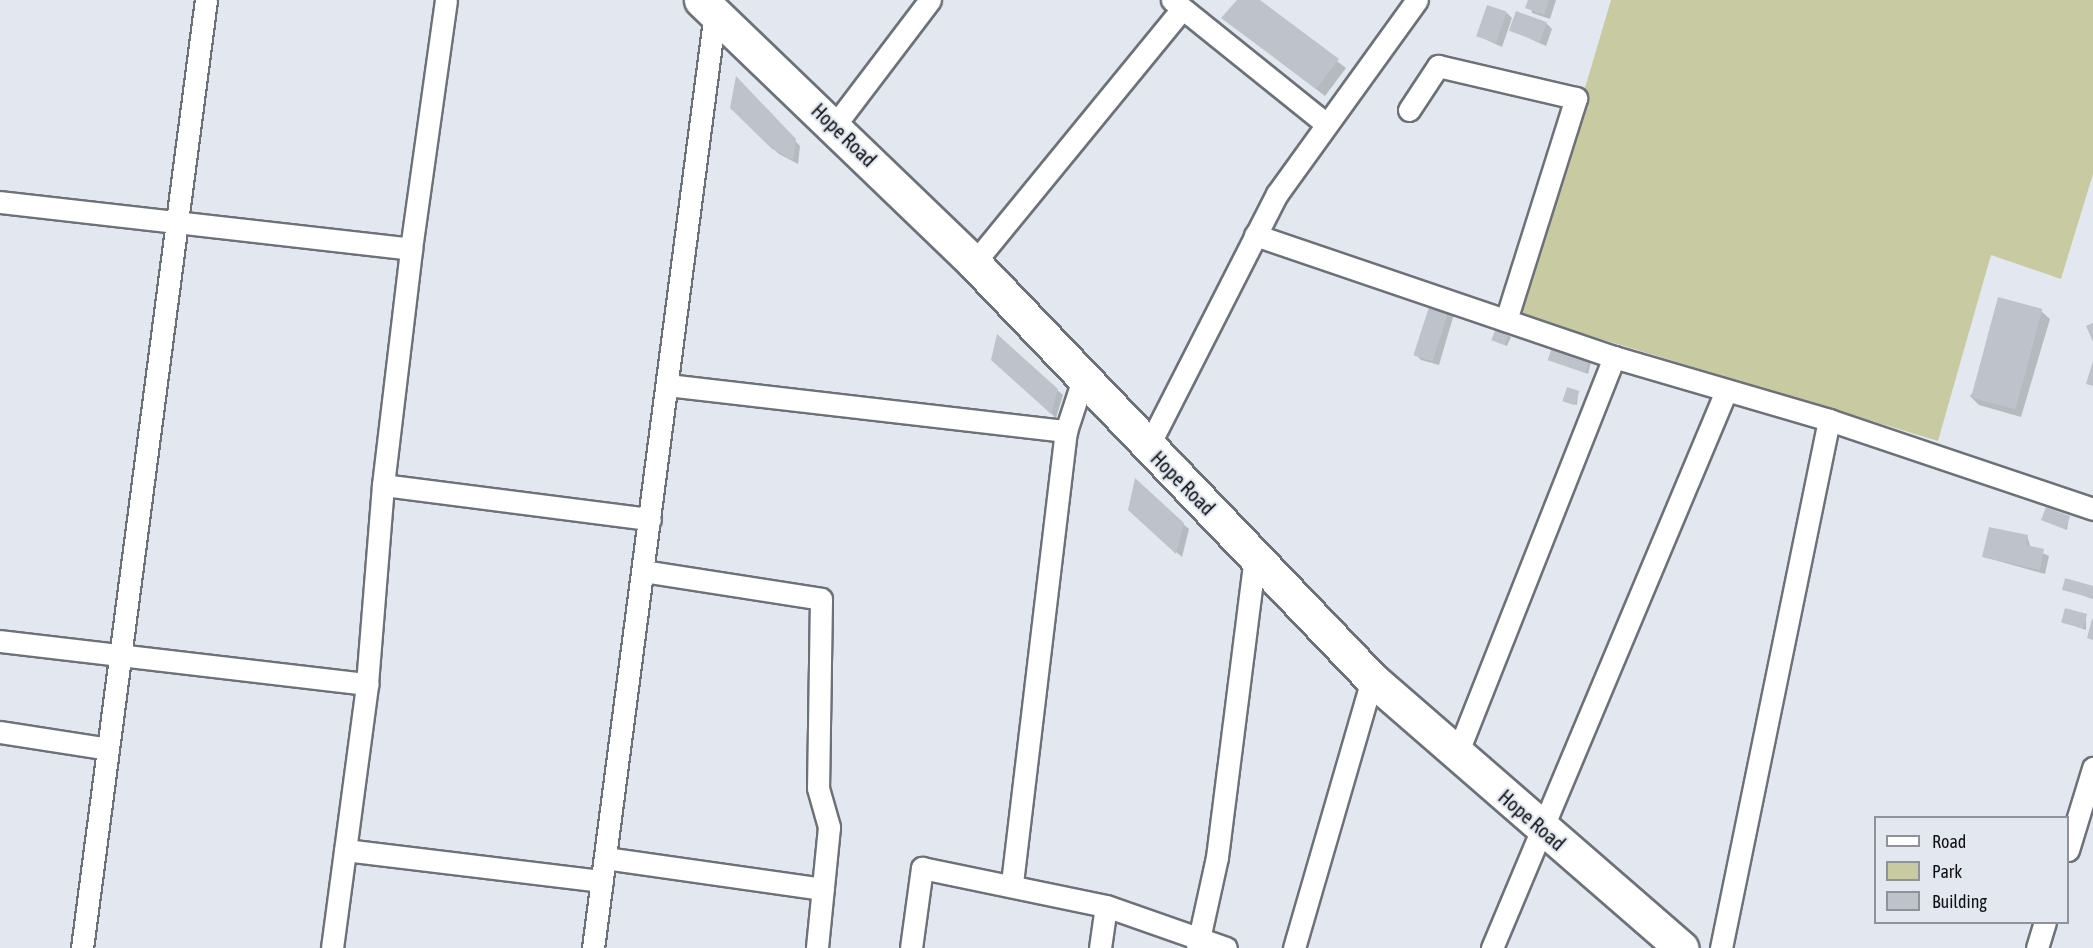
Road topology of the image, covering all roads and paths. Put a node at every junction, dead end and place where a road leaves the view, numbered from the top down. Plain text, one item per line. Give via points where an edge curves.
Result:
1 (206, 0) edge
2 (447, 0) edge
3 (930, 0) edge
4 (1417, 0) edge
5 (1177, 4) edge
6 (708, 6) edge
7 (1409, 110) dead end
8 (1325, 123) junction
9 (835, 125) junction
10 (0, 201) edge
11 (176, 220) junction
12 (1255, 235) junction
13 (411, 249) junction
14 (974, 263) junction
15 (1506, 320) junction
16 (1614, 357) junction
17 (1084, 376) junction
18 (667, 385) junction
19 (1726, 392) junction
20 (1829, 420) junction
21 (1066, 432) junction
22 (1148, 447) junction
23 (383, 485) junction
24 (2093, 509) edge
25 (650, 519) junction
26 (1255, 555) junction
27 (643, 571) junction
28 (0, 641) edge
29 (118, 656) junction
30 (1372, 679) junction
31 (367, 684) junction
32 (0, 732) edge
33 (108, 749) junction
34 (1457, 754) junction
35 (2093, 768) edge
36 (1543, 830) junction
37 (2069, 844) edge
38 (345, 850) junction
39 (605, 858) junction
40 (602, 881) junction
41 (1012, 883) junction
42 (823, 889) junction
43 (1106, 906) junction
44 (2044, 924) edge
45 (1197, 943) edge
46 (82, 948) edge
47 (332, 948) edge
48 (593, 948) edge
49 (817, 948) edge
50 (911, 948) edge
51 (1100, 948) edge
52 (1226, 948) edge
53 (1294, 948) edge
54 (1492, 948) edge
55 (1681, 948) edge
56 (1721, 948) edge
57 (2037, 948) edge

1 - 11 street
2 - 13 street
3 - 9 street
4 - 8 street
5 - 8 street
5 - 14 street
6 - 9 highway, Hope Road
6 - 18 street
7 - 15 street via 1438,66 1576,98
8 - 12 street
9 - 14 highway, Hope Road
10 - 11 street
11 - 13 street
11 - 29 street
12 - 15 street
12 - 22 street
13 - 23 street
14 - 17 highway, Hope Road
15 - 16 street
16 - 19 street
16 - 34 street
17 - 21 street
17 - 22 highway, Hope Road
18 - 21 street
18 - 25 street
19 - 20 street
19 - 36 street
20 - 24 street
20 - 56 street
21 - 41 street
22 - 26 highway, Hope Road
23 - 25 street
23 - 31 street
25 - 27 street
26 - 30 highway, Hope Road
26 - 45 street via 1217,857
27 - 39 street
27 - 42 street via 821,599 818,788 829,826
28 - 29 street
29 - 31 street
29 - 33 street
30 - 34 highway, Hope Road
30 - 53 street
31 - 38 street
32 - 33 street
33 - 46 street
34 - 36 highway, Hope Road
35 - 37 street
36 - 54 street
36 - 55 highway, Hope Road
38 - 40 street
38 - 47 street
39 - 40 street
39 - 42 street
40 - 48 street
41 - 43 street
41 - 50 street via 922,868
42 - 49 street
43 - 45 street
43 - 51 street
44 - 57 street
45 - 52 street

